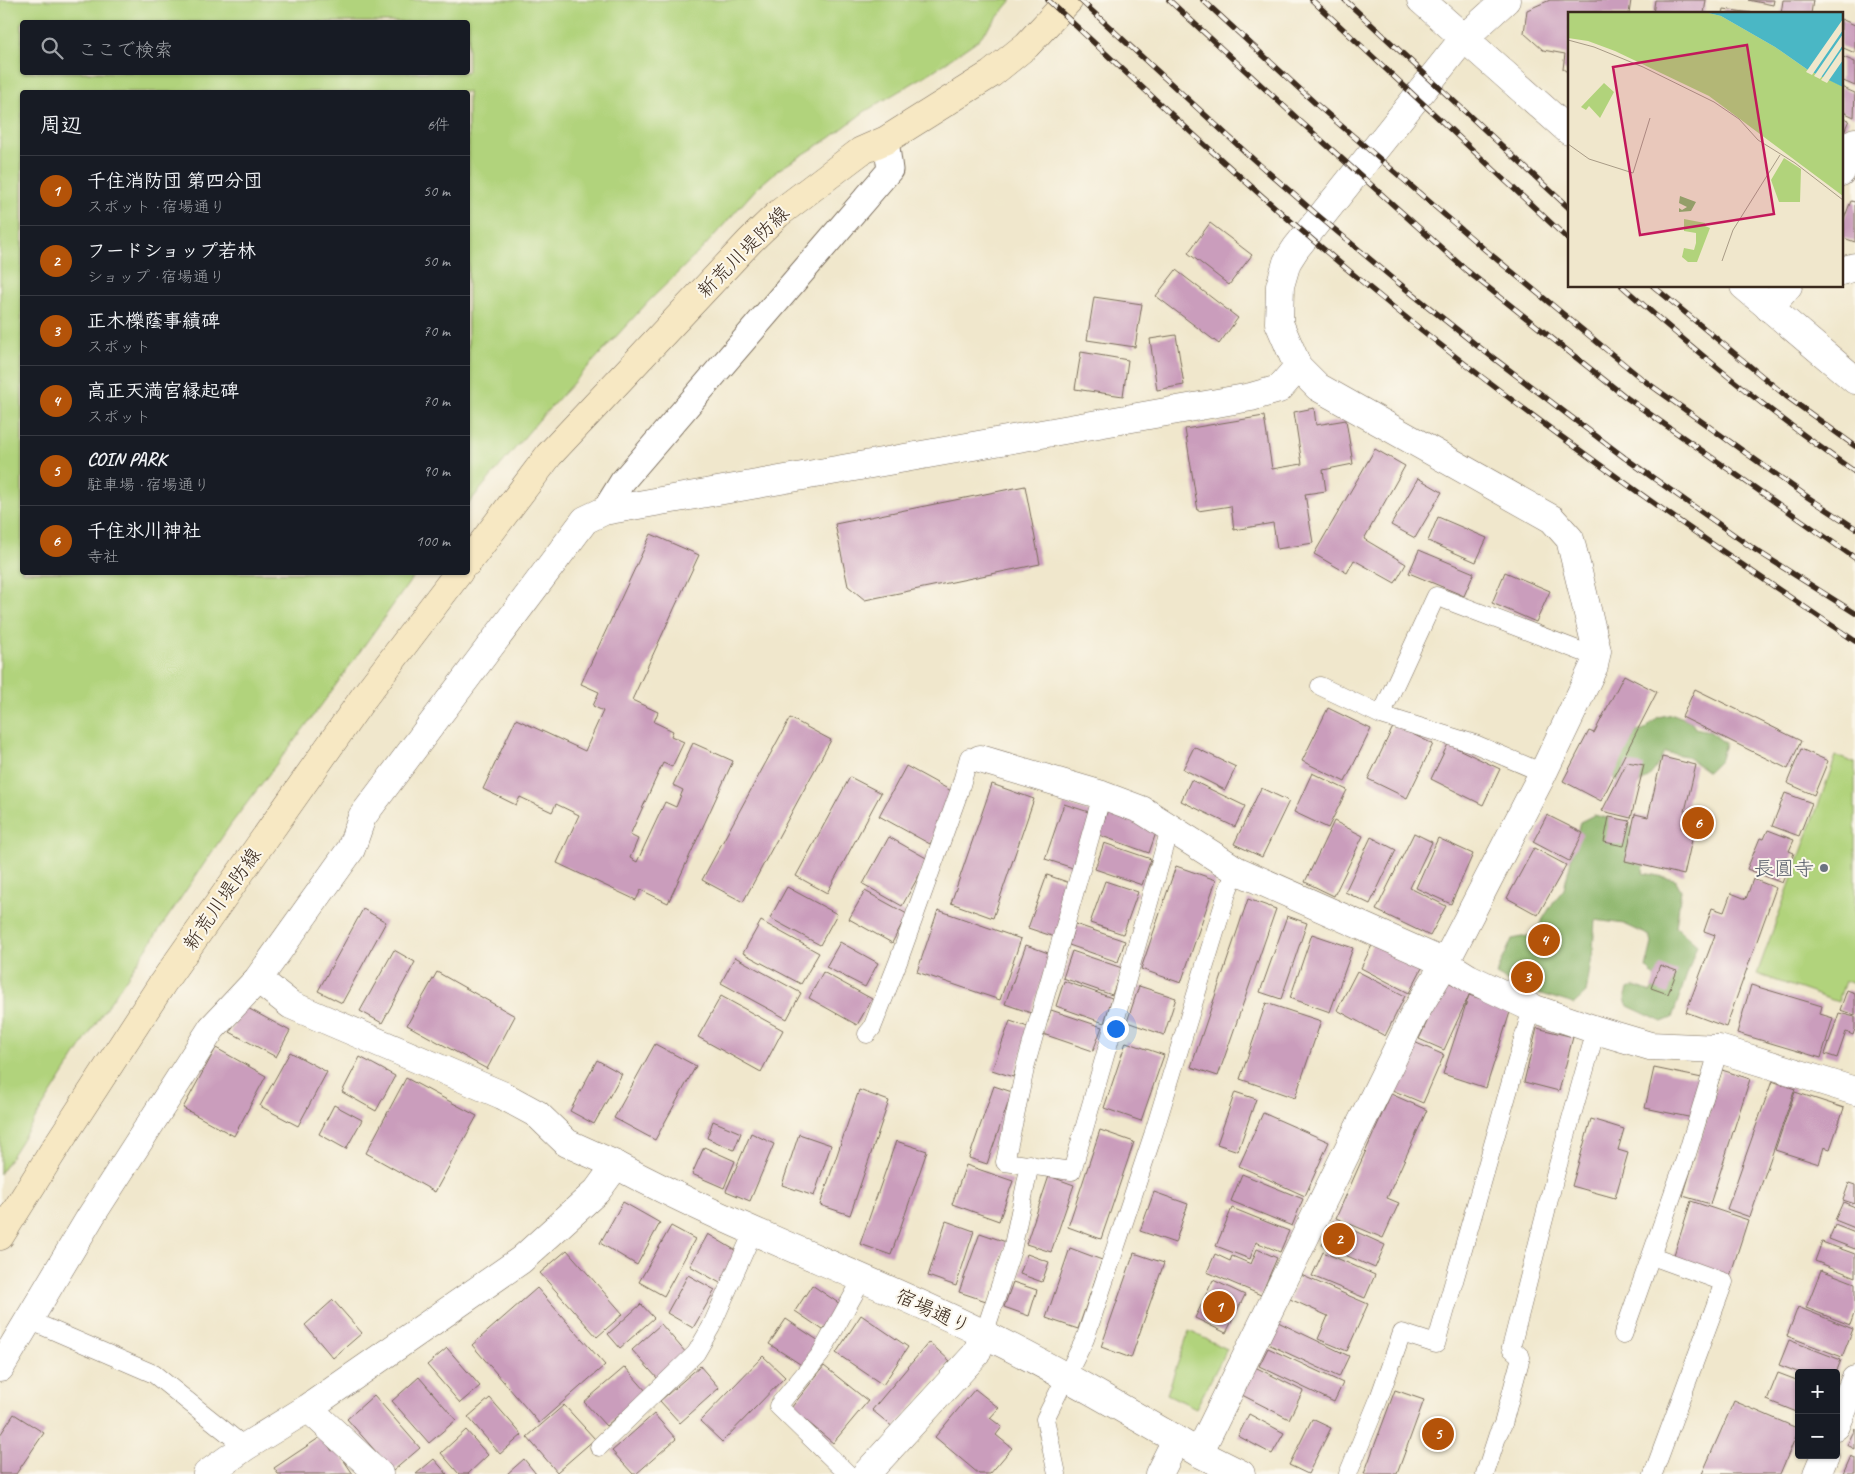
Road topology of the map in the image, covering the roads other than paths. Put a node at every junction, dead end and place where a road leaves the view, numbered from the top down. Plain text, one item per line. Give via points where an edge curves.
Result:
1 (1069, 0) edge
2 (1421, 0) edge
3 (1506, 0) edge
4 (1464, 38) junction
5 (1568, 130) edge
6 (886, 140) junction
7 (1855, 142) edge
8 (1842, 170) edge
9 (1855, 267) edge
10 (1842, 271) edge
11 (1746, 288) edge
12 (1786, 288) edge
13 (1768, 308) junction
14 (1298, 366) junction
15 (1855, 380) edge
16 (604, 511) junction
17 (470, 559) edge
18 (457, 575) edge
19 (1596, 656) junction
20 (1320, 686) dead end
21 (1381, 715) junction
22 (980, 759) joint
23 (1542, 773) junction
24 (1102, 795) junction
25 (1170, 829) junction
26 (1236, 870) junction
27 (1445, 963) junction
28 (258, 979) junction
29 (1532, 1008) junction
30 (1596, 1030) junction
31 (867, 1034) dead end
32 (1719, 1049) junction
33 (1855, 1091) edge
34 (1030, 1164) junction
35 (616, 1165) junction
36 (753, 1232) junction
37 (0, 1236) edge
38 (1652, 1256) junction
39 (863, 1278) junction
40 (29, 1320) junction
41 (984, 1334) junction
42 (1623, 1335) dead end
43 (0, 1368) edge
44 (1066, 1377) junction
45 (1855, 1380) edge
46 (308, 1408) junction
47 (1840, 1416) edge
48 (1176, 1440) junction
49 (245, 1447) junction
50 (599, 1447) dead end
51 (1199, 1453) junction
52 (1823, 1459) edge
53 (207, 1474) edge
54 (379, 1474) edge
55 (848, 1474) edge
56 (866, 1474) edge
57 (1057, 1474) edge
58 (1158, 1474) edge
59 (1241, 1474) edge
60 (1348, 1474) edge
61 (1486, 1474) edge
62 (1653, 1474) edge
63 (1817, 1474) edge

1 - 6 main road, 新荒川堤防線 via 1027,45 991,74
2 - 4 street
3 - 4 street
4 - 5 street
4 - 14 street via 1287,262 1280,286 1279,323
6 - 16 street via 890,170 622,482
6 - 17 main road, 新荒川堤防線 via 861,151 816,184 750,241 549,455
7 - 8 street
9 - 10 street
11 - 13 street
12 - 13 street
13 - 15 street
14 - 16 street via 1279,389 1251,397
14 - 19 street via 1318,387 1552,519 1570,539
16 - 28 street via 584,520 362,817 351,849
18 - 37 main road, 新荒川堤防線 via 364,696 162,984
19 - 21 lane via 1436,596
19 - 23 street
20 - 21 lane
21 - 23 lane via 1475,744
22 - 24 street
22 - 31 lane via 969,757 898,962
23 - 27 street
24 - 25 street via 1142,810
24 - 34 lane via 1026,1064 1005,1162
25 - 26 street
25 - 34 lane via 1072,1171
26 - 27 street
26 - 44 lane via 1085,1339
27 - 29 street
27 - 51 street via 1415,1013
28 - 35 street, 宿場通り via 291,1005 502,1095 537,1114 567,1142
28 - 40 street via 212,1028 91,1216
29 - 30 street
29 - 60 lane via 1436,1344 1402,1333
30 - 32 street via 1650,1046
30 - 61 lane via 1511,1348 1521,1356
32 - 33 street
32 - 38 lane
34 - 41 lane via 1012,1250
35 - 36 street, 宿場通り
35 - 46 street via 597,1191 521,1260
36 - 39 street, 宿場通り
36 - 50 lane via 696,1353
38 - 42 lane
38 - 62 lane via 1724,1282
39 - 41 street, 宿場通り
39 - 55 lane via 820,1355 778,1406
40 - 43 street
40 - 49 lane via 154,1374
41 - 44 street, 宿場通り
41 - 56 street via 976,1354
44 - 48 street, 宿場通り
44 - 57 lane via 1045,1420
45 - 47 street
46 - 49 street
46 - 54 street
48 - 51 street, 宿場通り
48 - 58 street
49 - 53 street
51 - 59 street, 宿場通り
52 - 63 street

